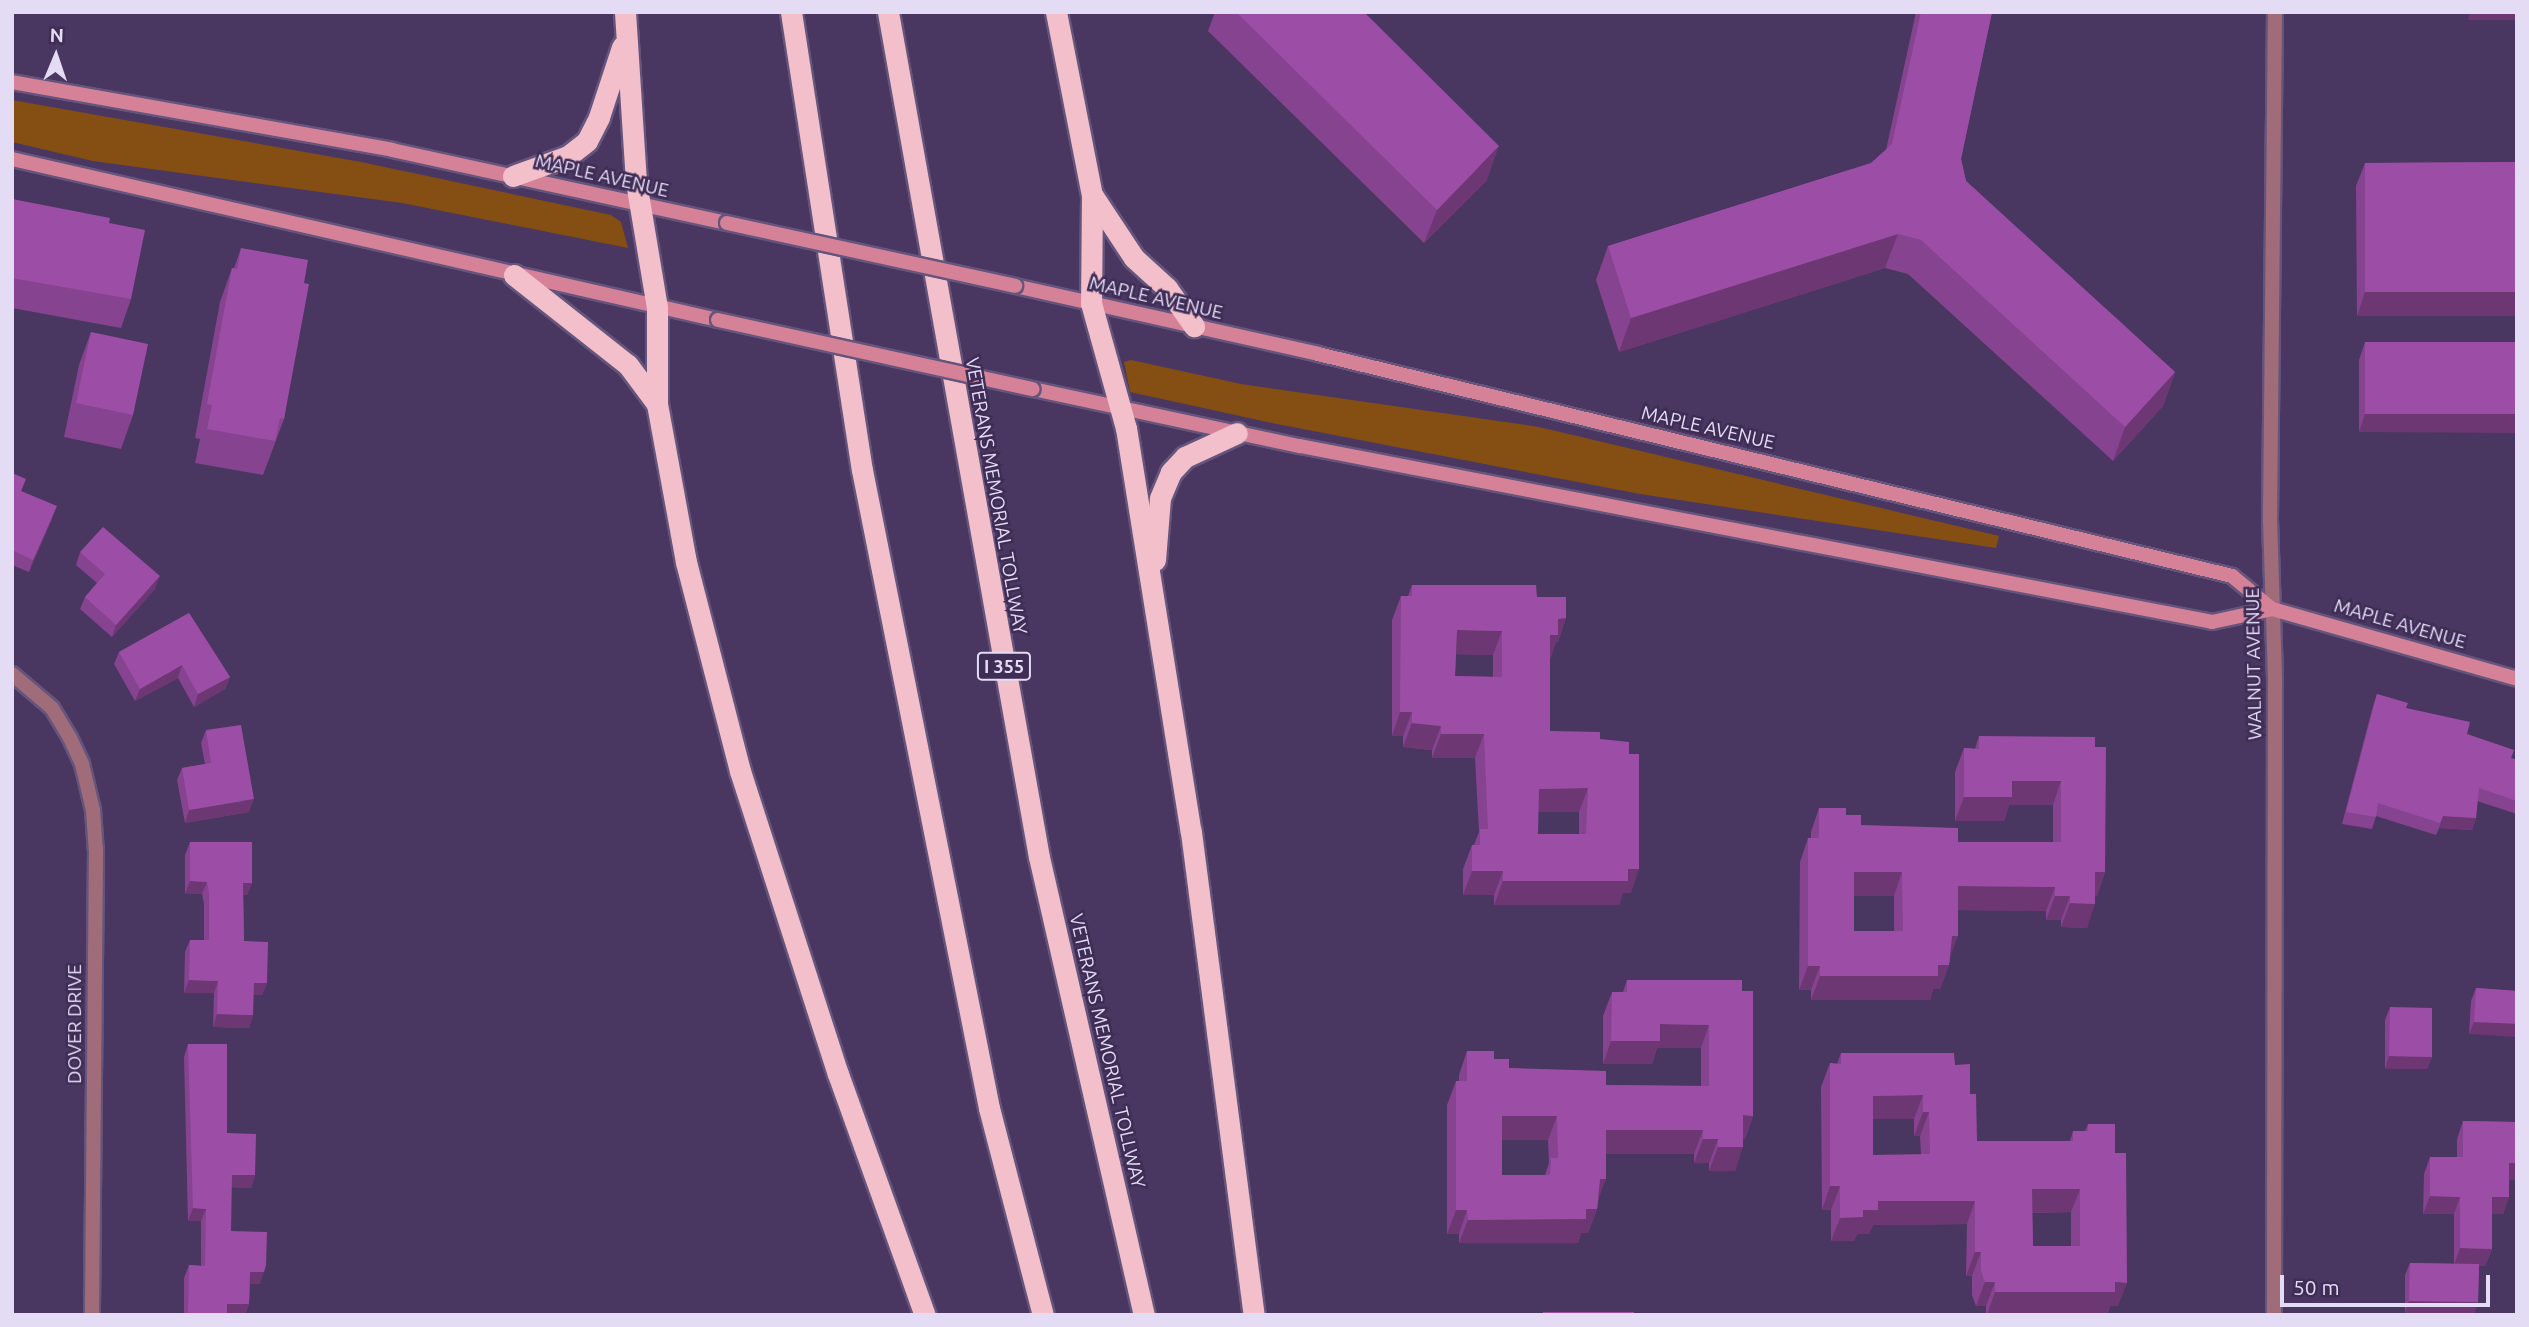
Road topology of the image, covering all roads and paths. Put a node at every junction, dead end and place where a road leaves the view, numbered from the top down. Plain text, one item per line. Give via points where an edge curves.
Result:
1 (625, 12) edge
2 (790, 12) edge
3 (888, 12) edge
4 (1056, 12) edge
5 (2274, 12) edge
6 (625, 34) junction
7 (12, 82) edge
8 (12, 159) edge
9 (513, 176) junction
10 (1092, 195) junction
11 (642, 205) junction
12 (514, 275) junction
13 (1091, 303) junction
14 (657, 307) junction
15 (1195, 326) junction
16 (657, 404) junction
17 (1119, 408) junction
18 (1237, 433) junction
19 (1153, 590) junction
20 (2272, 609) junction
21 (12, 674) edge
22 (2517, 678) edge
23 (92, 1315) edge
24 (925, 1315) edge
25 (1043, 1315) edge
26 (1144, 1315) edge
27 (1254, 1315) edge
28 (2274, 1315) edge

1 - 6 highway
2 - 25 highway via 865,483 989,1108
3 - 26 highway, VETERANS MEMORIAL TOLLWAY / I 355 via 1040,857
4 - 10 highway
5 - 20 street, WALNUT AVENUE
6 - 9 highway via 587,141 568,156
6 - 11 highway
7 - 9 main road, MAPLE AVENUE
8 - 12 main road, MAPLE AVENUE
9 - 11 main road, MAPLE AVENUE
10 - 13 highway
10 - 15 highway via 1126,247 1167,288
11 - 13 main road, MAPLE AVENUE, bridge
11 - 14 highway
12 - 14 main road, MAPLE AVENUE
12 - 16 highway via 628,365
13 - 15 main road, MAPLE AVENUE
13 - 17 highway
14 - 16 highway
14 - 17 main road, MAPLE AVENUE, bridge
15 - 20 main road, MAPLE AVENUE via 2232,576
16 - 24 highway via 686,562 740,771 838,1074
17 - 18 main road, MAPLE AVENUE
17 - 19 highway
18 - 19 highway via 1185,457 1171,472 1160,498
18 - 20 main road, MAPLE AVENUE via 2212,622
19 - 27 highway via 1193,846
20 - 22 main road, MAPLE AVENUE
20 - 28 street, WALNUT AVENUE
21 - 23 street, DOVER DRIVE via 52,708 70,738 88,788 96,849

